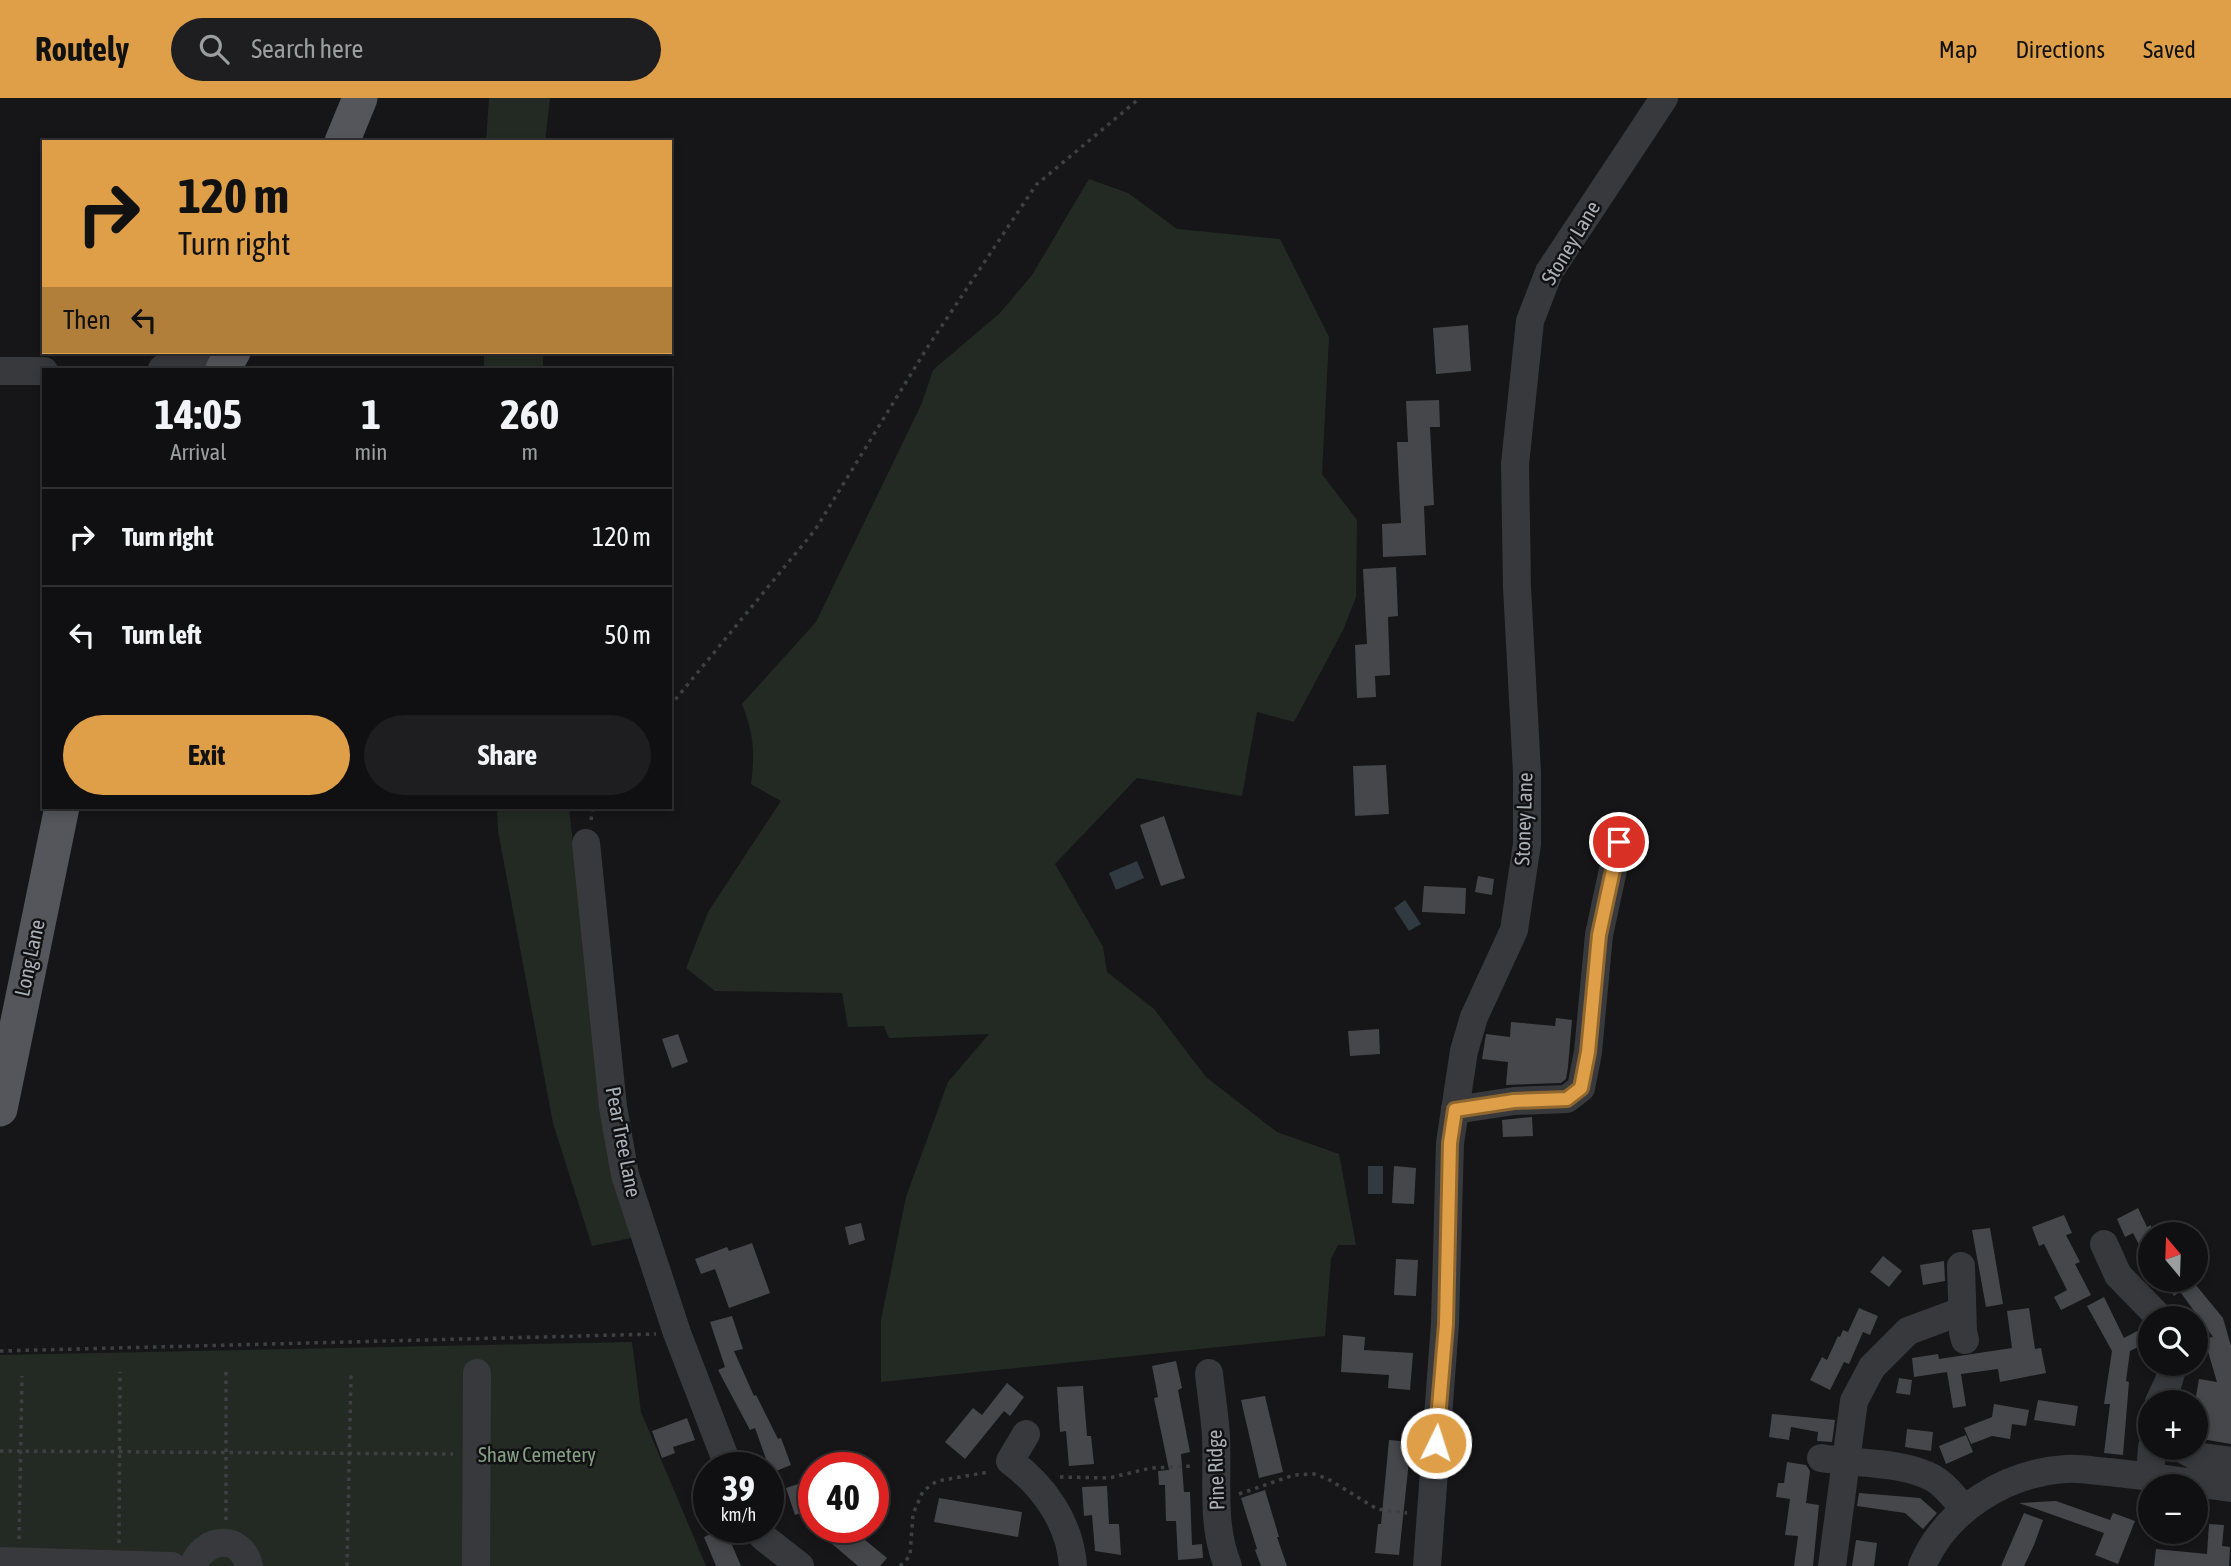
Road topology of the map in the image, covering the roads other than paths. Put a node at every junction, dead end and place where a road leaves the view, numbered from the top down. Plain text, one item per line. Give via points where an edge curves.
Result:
1 (360, 98) edge
2 (1664, 98) edge
3 (343, 140) edge
4 (42, 370) edge
5 (0, 371) edge
6 (62, 809) edge
7 (1619, 842) dead end
8 (586, 843) dead end
9 (0, 1109) edge
10 (1455, 1110) junction
11 (2105, 1244) dead end
12 (1961, 1265) dead end
13 (2144, 1306) edge
14 (1962, 1311) junction
15 (1965, 1340) dead end
16 (477, 1373) dead end
17 (1209, 1373) dead end
18 (1026, 1434) dead end
19 (723, 1452) edge
20 (2208, 1458) edge
21 (1833, 1460) junction
22 (2231, 1461) edge
23 (2138, 1475) edge
24 (2208, 1485) edge
25 (2231, 1488) edge
26 (1964, 1509) junction
27 (762, 1546) edge
28 (10, 1561) edge
29 (172, 1566) edge
30 (192, 1566) edge
31 (249, 1566) edge
32 (476, 1566) edge
33 (800, 1566) edge
34 (1073, 1566) edge
35 (1228, 1566) edge
36 (1427, 1566) edge
37 (1832, 1566) edge
38 (1922, 1566) edge

1 - 3 main road
2 - 10 street, Stoney Lane via 1549,272 1530,321 1515,464 1527,844 1514,930 1474,1017
4 - 5 street
6 - 9 main road, Long Lane
7 - 10 street via 1599,935 1581,1088 1567,1099
8 - 19 street, Pear Tree Lane via 613,1107 625,1175 677,1333
10 - 36 street, Stoney Lane via 1450,1143 1446,1324
11 - 13 street via 2108,1280
12 - 14 street
14 - 15 street
14 - 21 street via 1908,1331 1872,1367
16 - 32 street
17 - 35 street, Pine Ridge via 1216,1436 1216,1515
18 - 34 street via 1010,1461 1033,1479 1062,1523
20 - 22 street
21 - 26 street via 1918,1472 1934,1479
21 - 37 street
23 - 26 street via 2067,1469 2036,1474 2007,1483
24 - 25 street
26 - 38 street via 1944,1530
27 - 33 street
28 - 29 street
30 - 31 street via 196,1556 215,1543 238,1548

